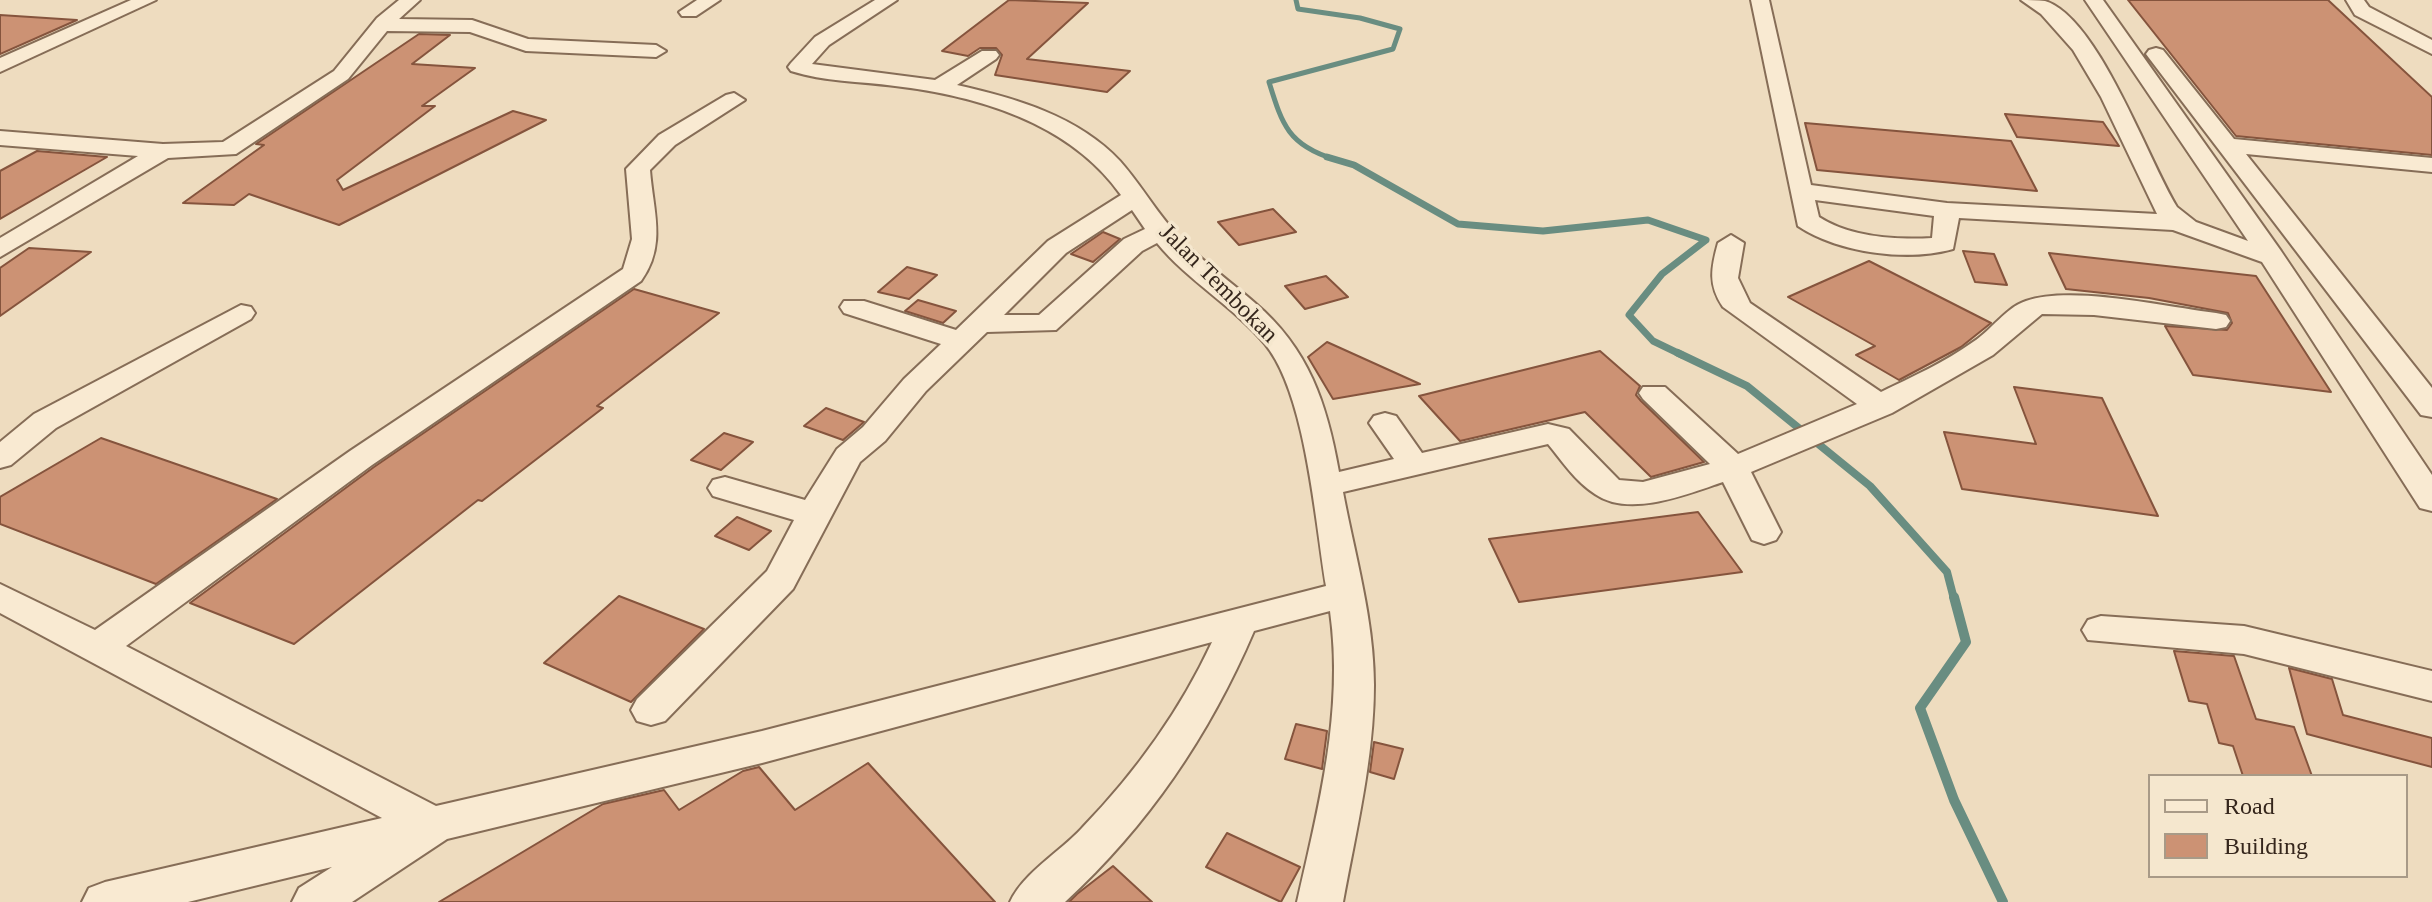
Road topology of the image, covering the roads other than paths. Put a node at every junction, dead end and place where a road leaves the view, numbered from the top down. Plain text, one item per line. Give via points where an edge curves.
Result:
1 (147, 0) edge
2 (411, 0) edge
3 (711, 0) edge
4 (888, 0) edge
5 (1760, 0) edge
6 (2030, 0) edge
7 (2094, 0) edge
8 (2113, 0) edge
9 (2355, 0) edge
10 (689, 12) dead end
11 (382, 25) junction
12 (2432, 48) edge
13 (656, 51) dead end
14 (989, 55) dead end
15 (0, 66) edge
16 (938, 88) junction
17 (734, 100) dead end
18 (0, 138) edge
19 (2227, 145) junction
20 (163, 151) junction
21 (2432, 165) edge
22 (1802, 191) junction
23 (1137, 196) junction
24 (1947, 210) junction
25 (2178, 223) junction
26 (1152, 235) junction
27 (1731, 243) dead end
28 (0, 249) edge
29 (2272, 257) junction
30 (854, 307) dead end
31 (2304, 308) junction
32 (241, 313) dead end
33 (2362, 317) junction
34 (2216, 321) dead end
35 (970, 332) junction
36 (1654, 393) dead end
37 (1881, 406) junction
38 (2432, 408) edge
39 (1385, 423) dead end
40 (0, 458) edge
41 (1413, 463) junction
42 (1732, 466) junction
43 (1325, 486) junction
44 (725, 488) dead end
45 (2432, 500) edge
46 (813, 514) junction
47 (1764, 532) dead end
48 (1344, 594) junction
49 (0, 597) edge
50 (1239, 623) junction
51 (2101, 630) dead end
52 (97, 648) junction
53 (2432, 686) edge
54 (651, 710) dead end
55 (434, 825) junction
56 (105, 902) edge
57 (315, 902) edge
58 (1033, 902) edge
59 (1320, 902) edge

1 - 15 street
2 - 11 street
3 - 10 street
4 - 16 street, Jalan Tembokan via 822,41 798,67
5 - 22 street
6 - 25 street via 2044,5 2067,27 2116,101 2157,191
7 - 29 street
8 - 19 street
9 - 12 street via 2362,11
11 - 13 street via 472,26 526,45
11 - 20 street via 341,75 228,149
14 - 16 street
16 - 23 street, Jalan Tembokan via 1025,113 1091,143
17 - 52 street via 667,140 638,169 645,233 642,261 632,275 361,458
18 - 20 street
19 - 21 street
19 - 33 street
20 - 28 street
22 - 24 street
22 - 24 street via 1804,215 1813,227 1917,249 1944,243
23 - 26 street, Jalan Tembokan
23 - 35 street via 1057,247
24 - 25 street
25 - 29 street
26 - 35 street via 1046,324
26 - 43 street, Jalan Tembokan via 1259,320 1288,354 1303,384
27 - 37 street via 1722,274 1740,309
29 - 31 street
30 - 35 street
31 - 33 street
31 - 45 street
32 - 40 street via 45,421
33 - 38 street
34 - 37 street via 2031,308 1983,349
35 - 46 street via 848,456
36 - 42 street
37 - 42 street via 1779,452
39 - 41 street
41 - 42 street via 1548,434 1558,436 1612,490 1625,493
41 - 43 street
42 - 47 street
43 - 48 street, Jalan Tembokan
44 - 46 street
46 - 54 street via 780,580
48 - 50 street
48 - 59 street, Jalan Tembokan via 1354,659 1353,700
49 - 52 street
50 - 55 street via 762,747
50 - 58 street via 1218,675 1181,738 1114,823
51 - 53 street via 2244,640
52 - 55 street
55 - 56 street
55 - 57 street

